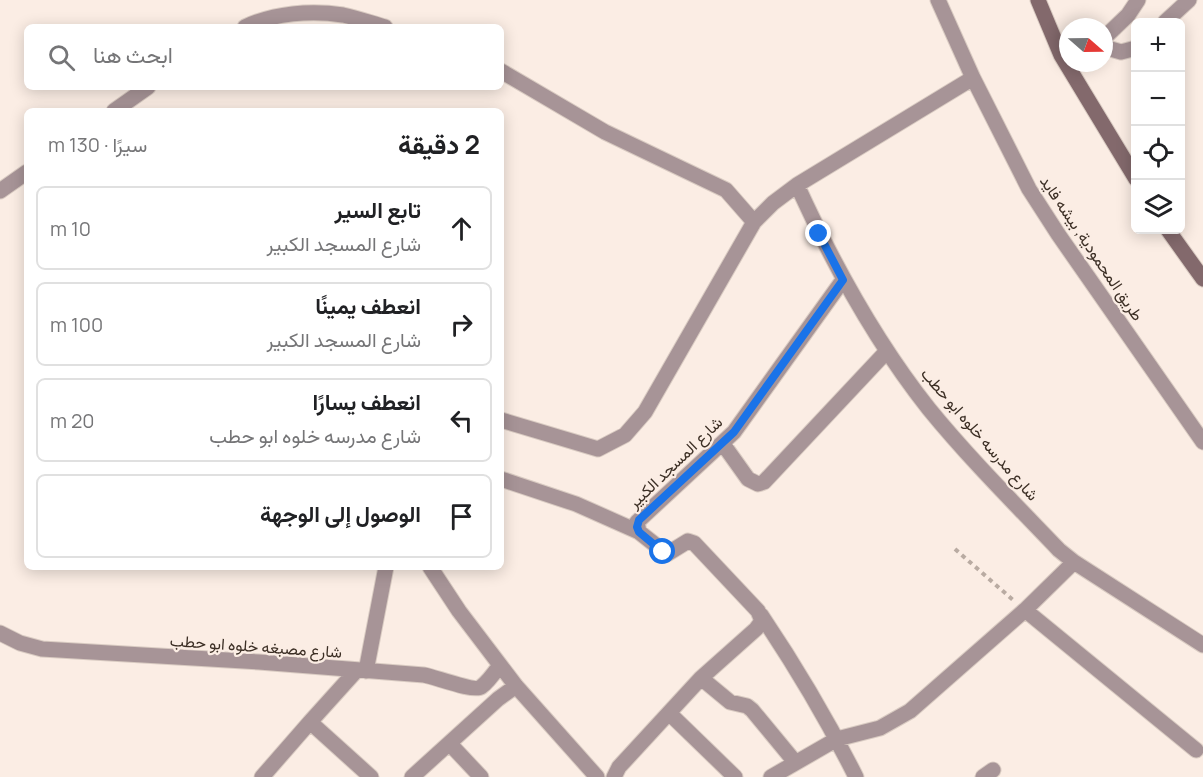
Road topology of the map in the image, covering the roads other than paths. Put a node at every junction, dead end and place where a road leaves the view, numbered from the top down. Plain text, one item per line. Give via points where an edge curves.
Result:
1 (938, 0) edge
2 (1038, 0) edge
3 (1138, 0) edge
4 (1189, 0) edge
5 (1169, 18) edge
6 (251, 24) edge
7 (374, 24) edge
8 (1113, 29) edge
9 (1059, 43) edge
10 (1131, 49) edge
11 (1113, 50) edge
12 (1075, 72) edge
13 (504, 73) edge
14 (974, 78) junction
15 (143, 90) edge
16 (118, 108) edge
17 (1131, 170) edge
18 (24, 174) edge
19 (797, 185) junction
20 (0, 191) edge
21 (754, 222) junction
22 (1171, 234) edge
23 (1203, 279) edge
24 (843, 280) junction
25 (887, 351) junction
26 (504, 421) edge
27 (1203, 442) edge
28 (723, 444) junction
29 (504, 481) edge
30 (639, 532) junction
31 (1074, 562) junction
32 (385, 570) edge
33 (432, 570) edge
34 (1024, 610) junction
35 (761, 615) junction
36 (0, 633) edge
37 (1203, 645) edge
38 (500, 665) junction
39 (361, 671) junction
40 (701, 678) junction
41 (516, 686) junction
42 (669, 713) junction
43 (310, 722) junction
44 (837, 739) junction
45 (450, 744) junction
46 (1196, 750) dead end
47 (795, 762) junction
48 (262, 777) edge
49 (371, 777) edge
50 (411, 777) edge
51 (481, 777) edge
52 (597, 777) edge
53 (614, 777) edge
54 (735, 777) edge
55 (771, 777) edge
56 (856, 777) edge

1 - 14 street, طريق المحمودية, بيشه فايد
2 - 9 street
3 - 8 street
4 - 5 street
6 - 7 street via 300,13 343,15
10 - 11 street
12 - 17 street
13 - 21 street via 605,132 726,190
14 - 19 street
14 - 27 street, طريق المحمودية, بيشه فايد via 1029,189
15 - 16 street
18 - 20 street
19 - 21 street
19 - 24 street, شارع مدرسه خلوه ابو حطب
21 - 26 street via 645,412 625,435 598,449
22 - 23 street
24 - 25 street, شارع مدرسه خلوه ابو حطب
24 - 28 street, شارع المسجد الكبير
25 - 28 street via 764,482 758,484 748,479
25 - 31 street, شارع مدرسه خلوه ابو حطب via 976,462
28 - 30 street, شارع المسجد الكبير via 639,520
29 - 30 street via 576,504
30 - 35 street, شارع المسجد الكبير via 667,554 683,542 694,543
31 - 34 street
31 - 37 street, شارع مدرسه خلوه ابو حطب
32 - 39 street
33 - 38 street
34 - 44 street via 910,711 880,728
34 - 46 street
35 - 40 street via 760,626
35 - 44 street
36 - 39 street, شارع مصبغه خلوه ابو حطب via 42,649
38 - 39 street, شارع مصبغه خلوه ابو حطب via 482,687 475,689 435,677
38 - 41 street
39 - 43 street
40 - 42 street
40 - 47 street via 730,702 753,710
41 - 45 street
41 - 52 street
42 - 53 street
42 - 54 street
43 - 48 street
43 - 49 street
44 - 47 street
44 - 56 street
45 - 50 street
45 - 51 street
47 - 55 street

